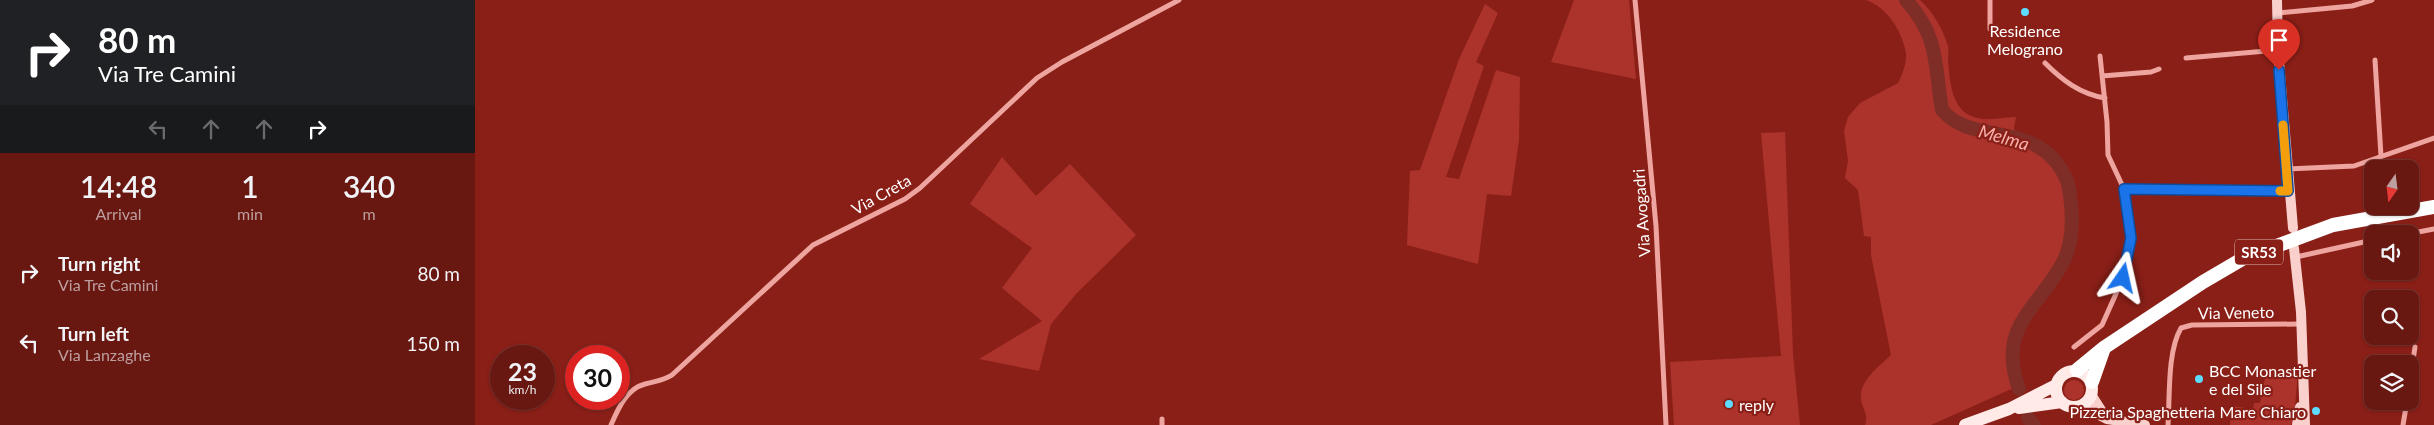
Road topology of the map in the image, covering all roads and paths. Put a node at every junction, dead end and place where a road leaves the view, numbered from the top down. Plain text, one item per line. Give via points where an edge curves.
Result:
1 (1179, 0) edge
2 (1635, 0) edge
3 (1990, 0) edge
4 (2277, 0) edge
5 (2372, 0) edge
6 (2278, 13) junction
7 (1990, 29) dead end
8 (2278, 50) junction
9 (2100, 56) dead end
10 (2185, 58) dead end
11 (2375, 60) dead end
12 (2045, 63) dead end
13 (2159, 70) dead end
14 (2102, 76) junction
15 (2105, 98) junction
16 (2434, 138) edge
17 (2381, 156) junction
18 (2287, 169) junction
19 (2124, 189) junction
20 (2288, 191) junction
21 (2434, 207) edge
22 (2293, 228) dead end
23 (2434, 229) edge
24 (2419, 232) edge
25 (2364, 241) edge
26 (2295, 252) joint
27 (2301, 324) junction
28 (2074, 347) dead end
29 (2105, 347) junction
30 (2415, 347) dead end
31 (2414, 355) edge
32 (2077, 370) junction
33 (2056, 385) junction
34 (2092, 389) junction
35 (2303, 399) junction
36 (2062, 402) junction
37 (2082, 406) junction
38 (2009, 409) junction
39 (2406, 410) edge
40 (2107, 422) edge
41 (611, 425) edge
42 (1666, 425) edge
43 (1965, 425) edge
44 (2145, 425) edge
45 (2168, 425) edge
46 (2297, 425) edge
47 (2305, 425) edge
48 (2403, 425) edge

1 - 41 street, Via Creta via 1062,62 1011,101 920,188 905,199 813,245 671,375 631,392 617,410
2 - 42 street, Via Avogadri via 1656,226
3 - 7 street
4 - 6 street
5 - 6 street via 2352,6
6 - 8 street
8 - 10 street
8 - 18 street
9 - 14 street
11 - 17 street
12 - 15 street via 2071,85 2087,94
13 - 14 street
14 - 15 street
15 - 19 street via 2108,155
16 - 17 street
17 - 18 street via 2354,166
18 - 20 street
19 - 20 street
19 - 28 street via 2131,238 2123,278 2102,325
20 - 22 street
21 - 29 highway, SR53 via 2333,226 2244,258
23 - 24 street
25 - 26 street
26 - 27 street
27 - 35 street
27 - 45 street, Via Veneto via 2193,325 2181,328 2175,342 2171,371
29 - 32 highway, SR53
29 - 34 highway
30 - 31 street
32 - 33 main road via 2064,373
32 - 34 main road via 2087,375
33 - 36 main road via 2057,396
33 - 38 main road
34 - 37 main road
34 - 40 street
35 - 46 street
35 - 47 street
36 - 37 main road via 2074,407
36 - 38 main road
37 - 40 street
38 - 43 main road
39 - 48 street
40 - 44 street

